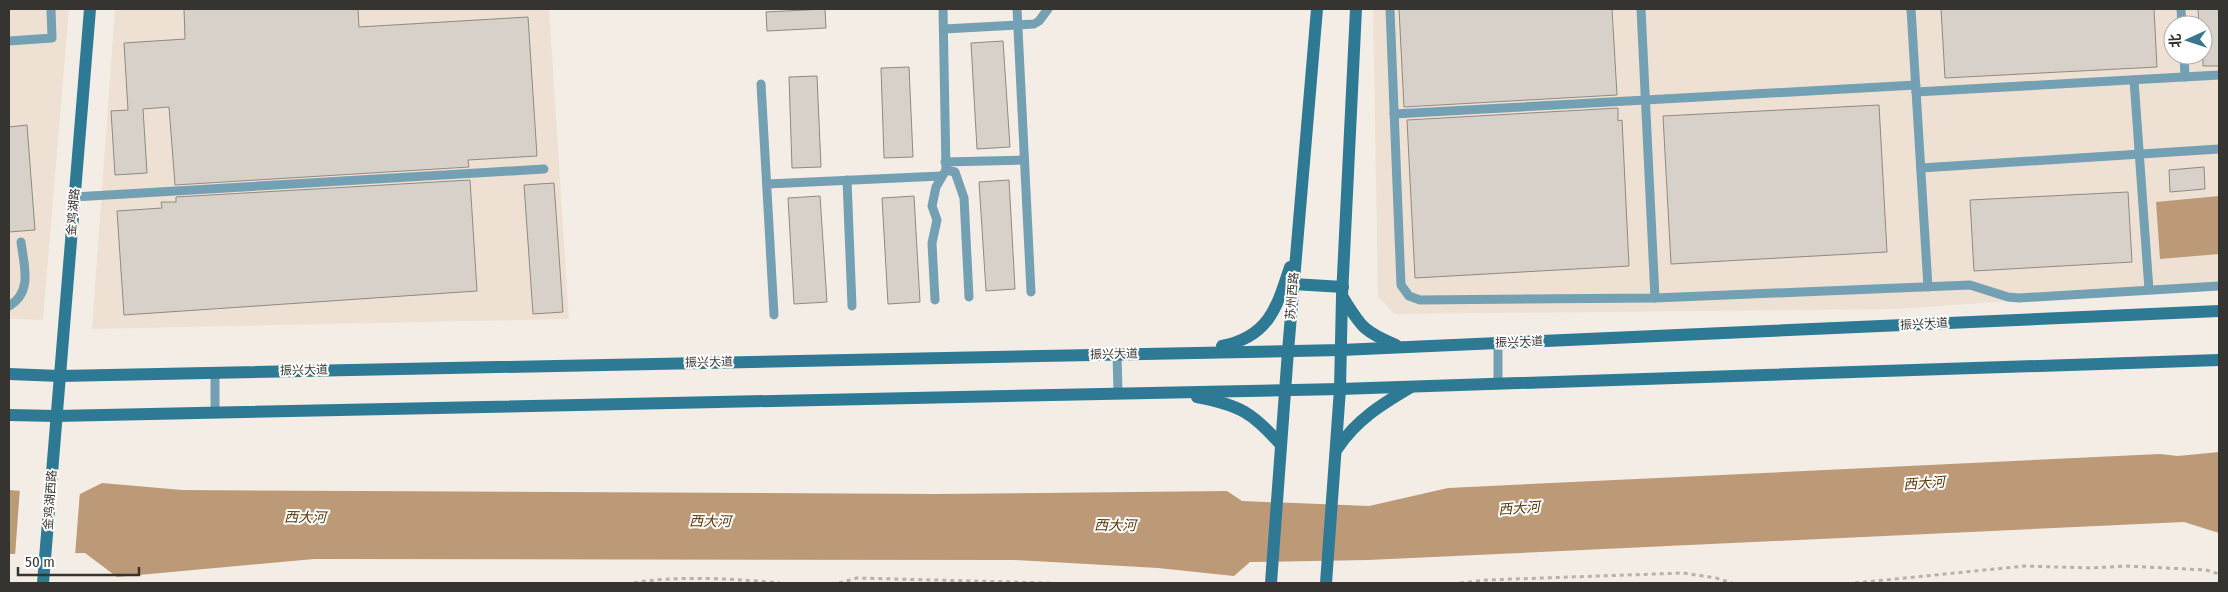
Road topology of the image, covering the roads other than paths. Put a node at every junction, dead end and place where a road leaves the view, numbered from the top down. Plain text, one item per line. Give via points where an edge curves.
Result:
1 (51, 9) edge
2 (90, 9) edge
3 (943, 9) edge
4 (1017, 9) edge
5 (1048, 9) edge
6 (1317, 9) edge
7 (1356, 9) edge
8 (1390, 9) edge
9 (1641, 9) edge
10 (1911, 9) edge
11 (1018, 26) junction
12 (944, 29) junction
13 (9, 41) edge
14 (2184, 65) edge
15 (2219, 75) edge
16 (2185, 77) junction
17 (2134, 80) junction
18 (761, 84) dead end
19 (1916, 89) junction
20 (1645, 100) junction
21 (1394, 114) junction
22 (2219, 149) edge
23 (2139, 154) junction
24 (1024, 160) junction
25 (1921, 168) junction
26 (544, 169) dead end
27 (944, 169) junction
28 (846, 180) junction
29 (767, 184) junction
30 (74, 197) junction
31 (21, 242) dead end
32 (1297, 248) junction
33 (1294, 284) junction
34 (2219, 286) edge
35 (1928, 287) junction
36 (2149, 290) junction
37 (1031, 292) dead end
38 (1343, 292) junction
39 (969, 296) dead end
40 (1655, 298) junction
41 (935, 300) dead end
42 (9, 306) edge
43 (852, 306) dead end
44 (2219, 311) edge
45 (774, 315) dead end
46 (1498, 343) junction
47 (1400, 347) junction
48 (1288, 350) junction
49 (1341, 350) junction
50 (1187, 352) junction
51 (1117, 354) junction
52 (2219, 360) edge
53 (215, 372) junction
54 (9, 374) edge
55 (60, 376) junction
56 (1498, 384) junction
57 (1413, 386) junction
58 (1340, 389) junction
59 (1285, 390) junction
60 (1168, 392) junction
61 (1118, 393) junction
62 (215, 413) junction
63 (9, 415) edge
64 (56, 416) junction
65 (1281, 446) junction
66 (1336, 451) junction
67 (44, 581) edge
68 (1272, 583) edge
69 (1326, 583) edge

1 - 13 lane via 52,38
2 - 30 main road, 金鸡湖路
3 - 12 lane
4 - 11 lane
5 - 11 lane via 1034,24
6 - 32 main road, 苏州西路
7 - 38 main road
8 - 21 lane
9 - 20 lane
10 - 19 lane
11 - 12 lane
11 - 24 lane
12 - 27 lane
14 - 16 lane
15 - 16 lane
16 - 17 lane
17 - 19 lane
17 - 23 lane
18 - 29 lane
19 - 20 lane
19 - 25 lane
20 - 21 lane
20 - 40 lane
21 - 40 lane via 1401,285 1409,296 1420,300
22 - 23 lane
23 - 25 lane
23 - 36 lane
24 - 27 lane
24 - 37 lane
25 - 35 lane
26 - 30 lane
27 - 28 lane
27 - 39 lane via 955,172 964,198
27 - 41 lane via 932,206 937,220 932,243
28 - 29 lane
28 - 43 lane
29 - 45 lane
30 - 55 main road, 金鸡湖路
31 - 42 lane via 25,288 19,300
32 - 33 main road, 苏州西路
32 - 50 main road via 1276,309 1263,326 1238,343
33 - 38 main road
33 - 48 main road, 苏州西路
34 - 36 lane
35 - 36 lane via 1970,285 2019,298
35 - 40 lane
38 - 47 main road via 1360,325 1373,336
38 - 49 main road
44 - 46 main road, 振兴大道
46 - 47 main road, 振兴大道
46 - 56 lane
47 - 49 main road, 振兴大道
48 - 49 main road, 振兴大道
48 - 50 main road, 振兴大道
48 - 59 main road, 苏州西路
49 - 58 main road
50 - 51 main road, 振兴大道
51 - 53 main road, 振兴大道
51 - 61 lane
52 - 56 main road
53 - 55 main road, 振兴大道
53 - 62 lane
54 - 55 main road, 振兴大道
55 - 64 main road, 金鸡湖路
56 - 57 main road
57 - 58 main road
57 - 66 main road via 1363,418 1348,432
58 - 59 main road
58 - 66 main road
59 - 60 main road
59 - 65 main road, 苏州西路
60 - 61 main road
60 - 65 main road via 1227,403 1264,426
61 - 62 main road
62 - 64 main road
63 - 64 main road
64 - 67 main road, 金鸡湖西路
65 - 68 main road, 苏州西路
66 - 69 main road

